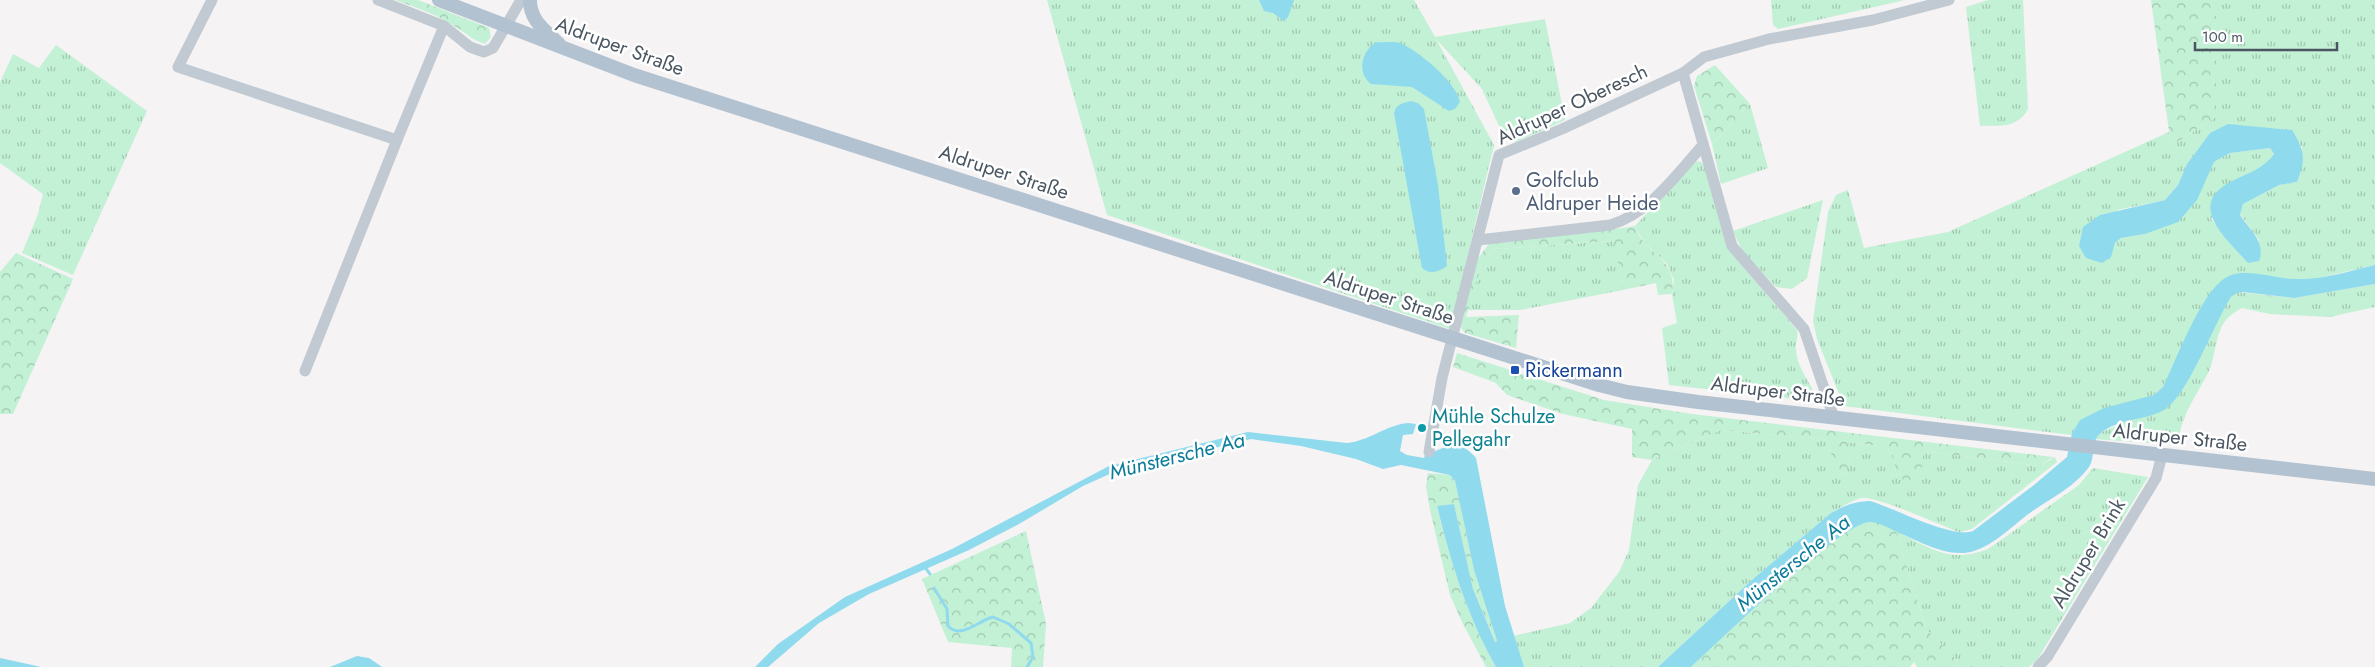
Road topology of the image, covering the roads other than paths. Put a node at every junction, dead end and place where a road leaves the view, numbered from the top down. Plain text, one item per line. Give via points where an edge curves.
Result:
1 (212, 0) edge
2 (378, 0) edge
3 (439, 0) edge
4 (521, 0) edge
5 (530, 0) edge
6 (1949, 0) edge
7 (444, 26) junction
8 (506, 26) junction
9 (564, 48) junction
10 (1683, 73) junction
11 (397, 140) junction
12 (1703, 145) junction
13 (1478, 240) junction
14 (1452, 338) junction
15 (305, 371) dead end
16 (1834, 418) junction
17 (1429, 452) dead end
18 (2162, 455) junction
19 (2375, 479) edge
20 (2038, 667) edge

1 - 11 street via 178,67
2 - 7 street
3 - 8 main road, Aldruper Straße
4 - 8 street
5 - 9 main road via 534,20
6 - 10 street, Aldruper Oberesch via 1873,20 1760,41 1704,57
7 - 8 street via 470,47 484,52 493,48
7 - 11 street
8 - 9 main road, Aldruper Straße
9 - 14 main road, Aldruper Straße via 634,75
10 - 12 street
10 - 13 street, Aldruper Oberesch via 1498,155
11 - 15 street
12 - 13 street via 1660,192 1623,221
12 - 16 street via 1732,246 1804,329
13 - 14 street, Aldruper Oberesch
14 - 16 main road, Aldruper Straße via 1628,392
14 - 17 street, Aldruper Oberesch
16 - 18 main road, Aldruper Straße
18 - 19 main road, Aldruper Straße
18 - 20 street, Aldruper Brink via 2156,478 2048,656

